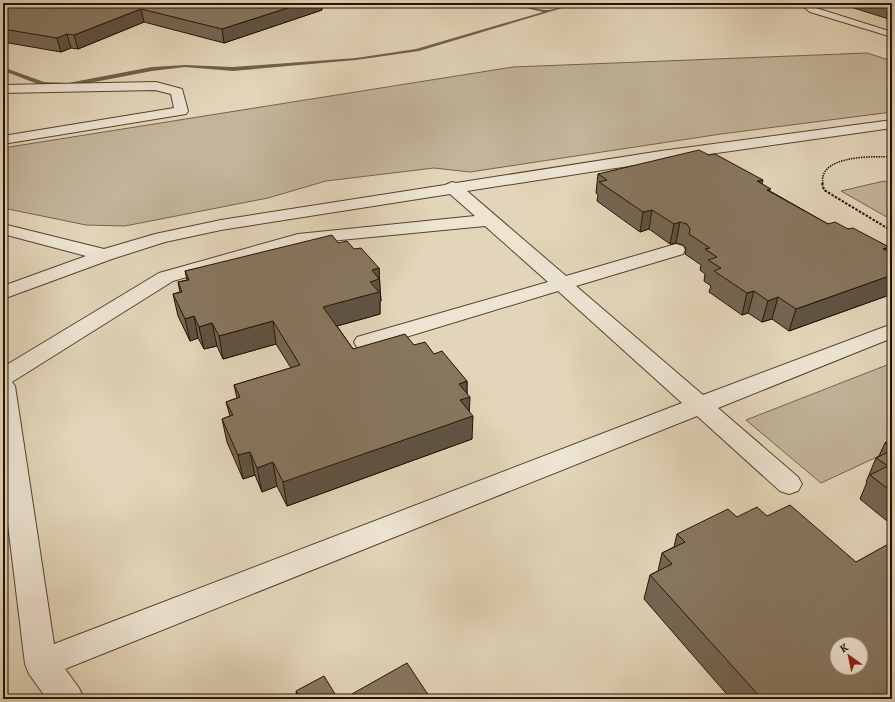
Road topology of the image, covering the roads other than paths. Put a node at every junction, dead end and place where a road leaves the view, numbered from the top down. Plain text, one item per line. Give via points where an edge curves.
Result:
1 (809, 3) edge
2 (892, 35) edge
3 (3, 89) edge
4 (892, 124) edge
5 (3, 140) edge
6 (452, 187) junction
7 (488, 220) junction
8 (3, 229) edge
9 (676, 250) dead end
10 (105, 255) junction
11 (562, 284) junction
12 (3, 293) edge
13 (892, 330) edge
14 (365, 342) dead end
15 (3, 377) edge
16 (3, 386) edge
17 (699, 405) junction
18 (790, 484) dead end
19 (41, 664) junction
20 (67, 699) edge

1 - 2 lane via 808,7 813,10
3 - 5 street via 156,86 177,92 181,111
4 - 6 street
6 - 7 street
6 - 10 street via 221,225 161,238
7 - 11 street
7 - 15 street via 298,239 166,277
8 - 10 street
9 - 11 street
10 - 12 street
11 - 14 street
11 - 17 street
13 - 17 street
16 - 19 street
17 - 18 street
17 - 19 street
19 - 20 street

